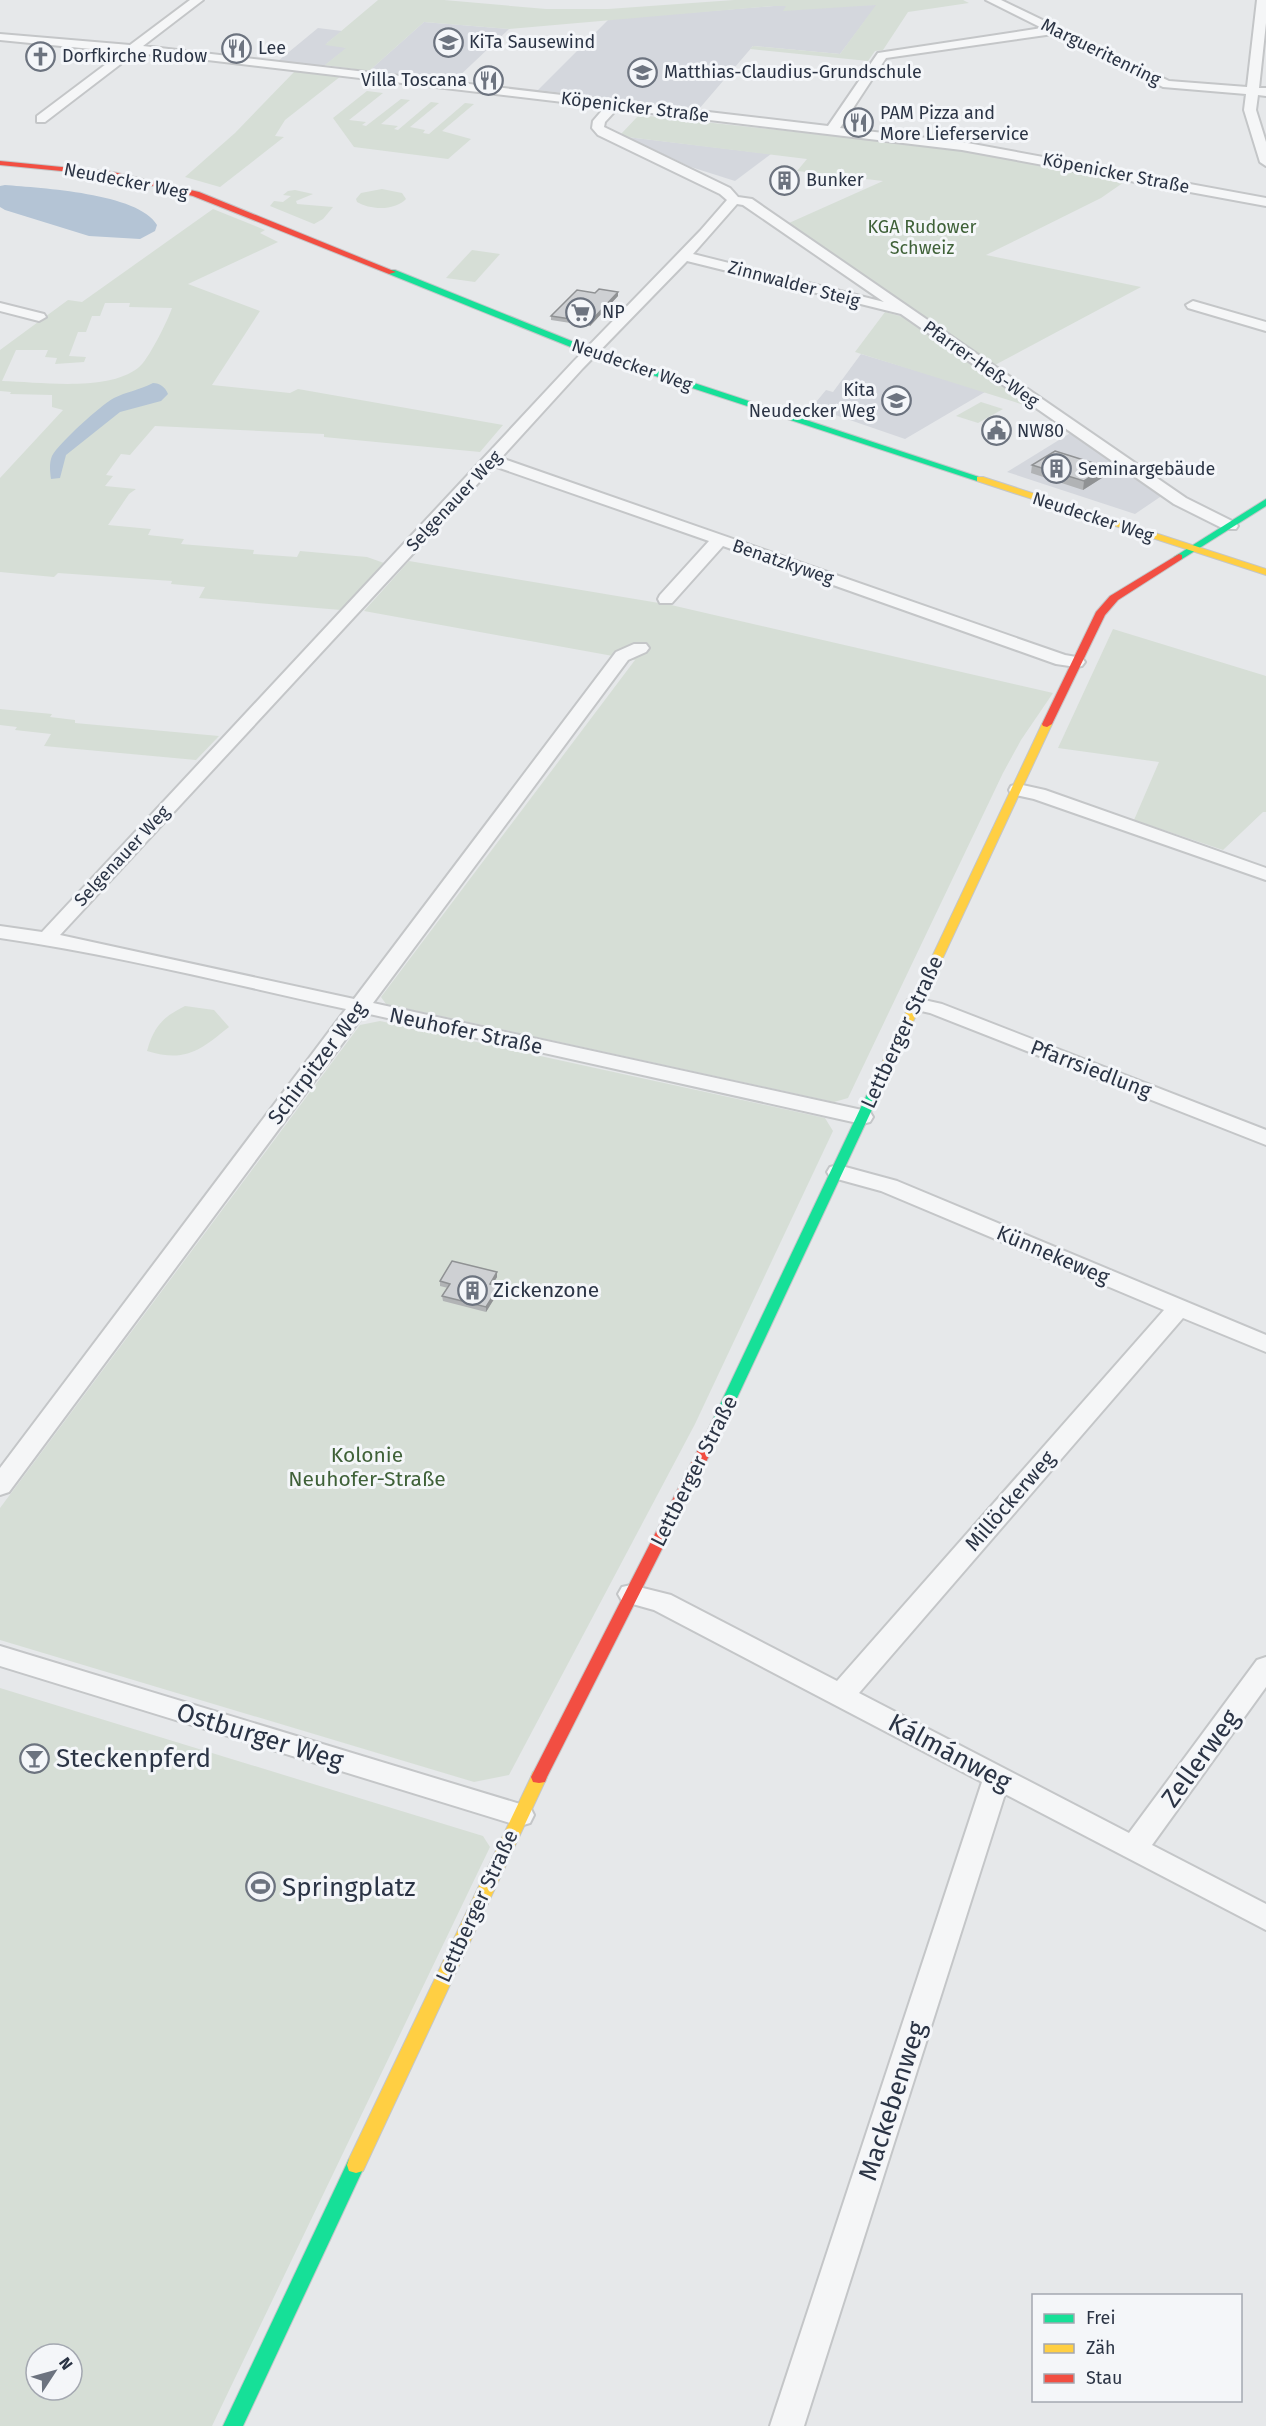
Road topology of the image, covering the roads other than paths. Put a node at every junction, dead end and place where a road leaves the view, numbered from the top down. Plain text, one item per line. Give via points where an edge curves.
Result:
1 (197, 0) edge
2 (992, 0) edge
3 (1263, 0) edge
4 (1054, 30) junction
5 (0, 37) edge
6 (133, 48) junction
7 (1251, 92) junction
8 (1266, 92) edge
9 (614, 105) junction
10 (41, 119) dead end
11 (832, 130) junction
12 (1266, 162) edge
13 (0, 163) edge
14 (1261, 185) dead end
15 (1250, 199) junction
16 (734, 200) junction
17 (1266, 202) edge
18 (684, 256) junction
19 (1193, 305) dead end
20 (0, 307) edge
21 (903, 309) junction
22 (39, 317) dead end
23 (1266, 327) edge
24 (591, 352) junction
25 (490, 461) junction
26 (1266, 502) edge
27 (1230, 526) junction
28 (721, 541) junction
29 (1191, 549) junction
30 (1266, 572) edge
31 (666, 599) dead end
32 (640, 648) dead end
33 (1076, 662) junction
34 (1018, 790) junction
35 (1266, 874) edge
36 (0, 932) edge
37 (48, 939) junction
38 (915, 1004) junction
39 (359, 1007) junction
40 (862, 1117) junction
41 (1266, 1138) edge
42 (838, 1172) junction
43 (1179, 1308) junction
44 (1266, 1344) edge
45 (0, 1485) edge
46 (631, 1594) junction
47 (0, 1656) edge
48 (1266, 1667) edge
49 (841, 1695) junction
50 (997, 1777) junction
51 (520, 1815) junction
52 (1134, 1848) junction
53 (1266, 1918) edge
54 (233, 2426) edge
55 (786, 2426) edge

1 - 6 street
2 - 4 street, Margueritenring
3 - 7 street
4 - 7 street, Margueritenring via 1167,84
4 - 11 street via 882,55
5 - 6 street, Köpenicker Straße
6 - 9 street, Köpenicker Straße
6 - 10 street
7 - 8 street, Margueritenring
7 - 12 street via 1252,120
9 - 11 street, Köpenicker Straße
9 - 16 street via 599,121 602,132 725,191
11 - 15 street, Köpenicker Straße via 1002,152
13 - 24 street, Neudecker Weg via 113,174 196,194
14 - 15 street
15 - 17 street, Köpenicker Straße
16 - 18 street, Selgenauer Weg
16 - 21 street, Pfarrer-Heß-Weg via 752,205
18 - 21 street, Zinnwalder Steig via 894,310
18 - 24 street, Selgenauer Weg
19 - 23 street
20 - 22 street
21 - 27 street, Pfarrer-Heß-Weg via 1180,501
24 - 25 street, Selgenauer Weg
24 - 29 street, Neudecker Weg
25 - 28 street, Benatzkyweg
25 - 37 street, Selgenauer Weg
26 - 27 street, Lettberger Straße
27 - 29 street, Lettberger Straße
28 - 31 street
28 - 33 street, Benatzkyweg
29 - 30 street, Neudecker Weg
29 - 33 street, Lettberger Straße via 1114,598 1100,614
32 - 39 street, Schirpitzer Weg via 622,656
33 - 34 street, Lettberger Straße
34 - 35 street
34 - 38 street, Lettberger Straße
36 - 37 street, Neuhofer Straße
37 - 39 street, Neuhofer Straße
38 - 40 street, Lettberger Straße
38 - 41 street, Pfarrsiedlung
39 - 40 street, Neuhofer Straße
39 - 45 street, Schirpitzer Weg
40 - 42 street, Lettberger Straße
42 - 43 street, Künnekeweg via 889,1186
42 - 46 street, Lettberger Straße via 720,1421
43 - 44 street, Künnekeweg
43 - 49 street, Millöckerweg
46 - 49 street, Kálmánweg via 662,1602
46 - 51 street, Lettberger Straße
47 - 51 street, Ostburger Weg
48 - 52 street, Zellerweg
49 - 50 street, Kálmánweg
50 - 52 street, Kálmánweg
50 - 55 street, Mackebenweg
51 - 54 street, Lettberger Straße
52 - 53 street, Kálmánweg

